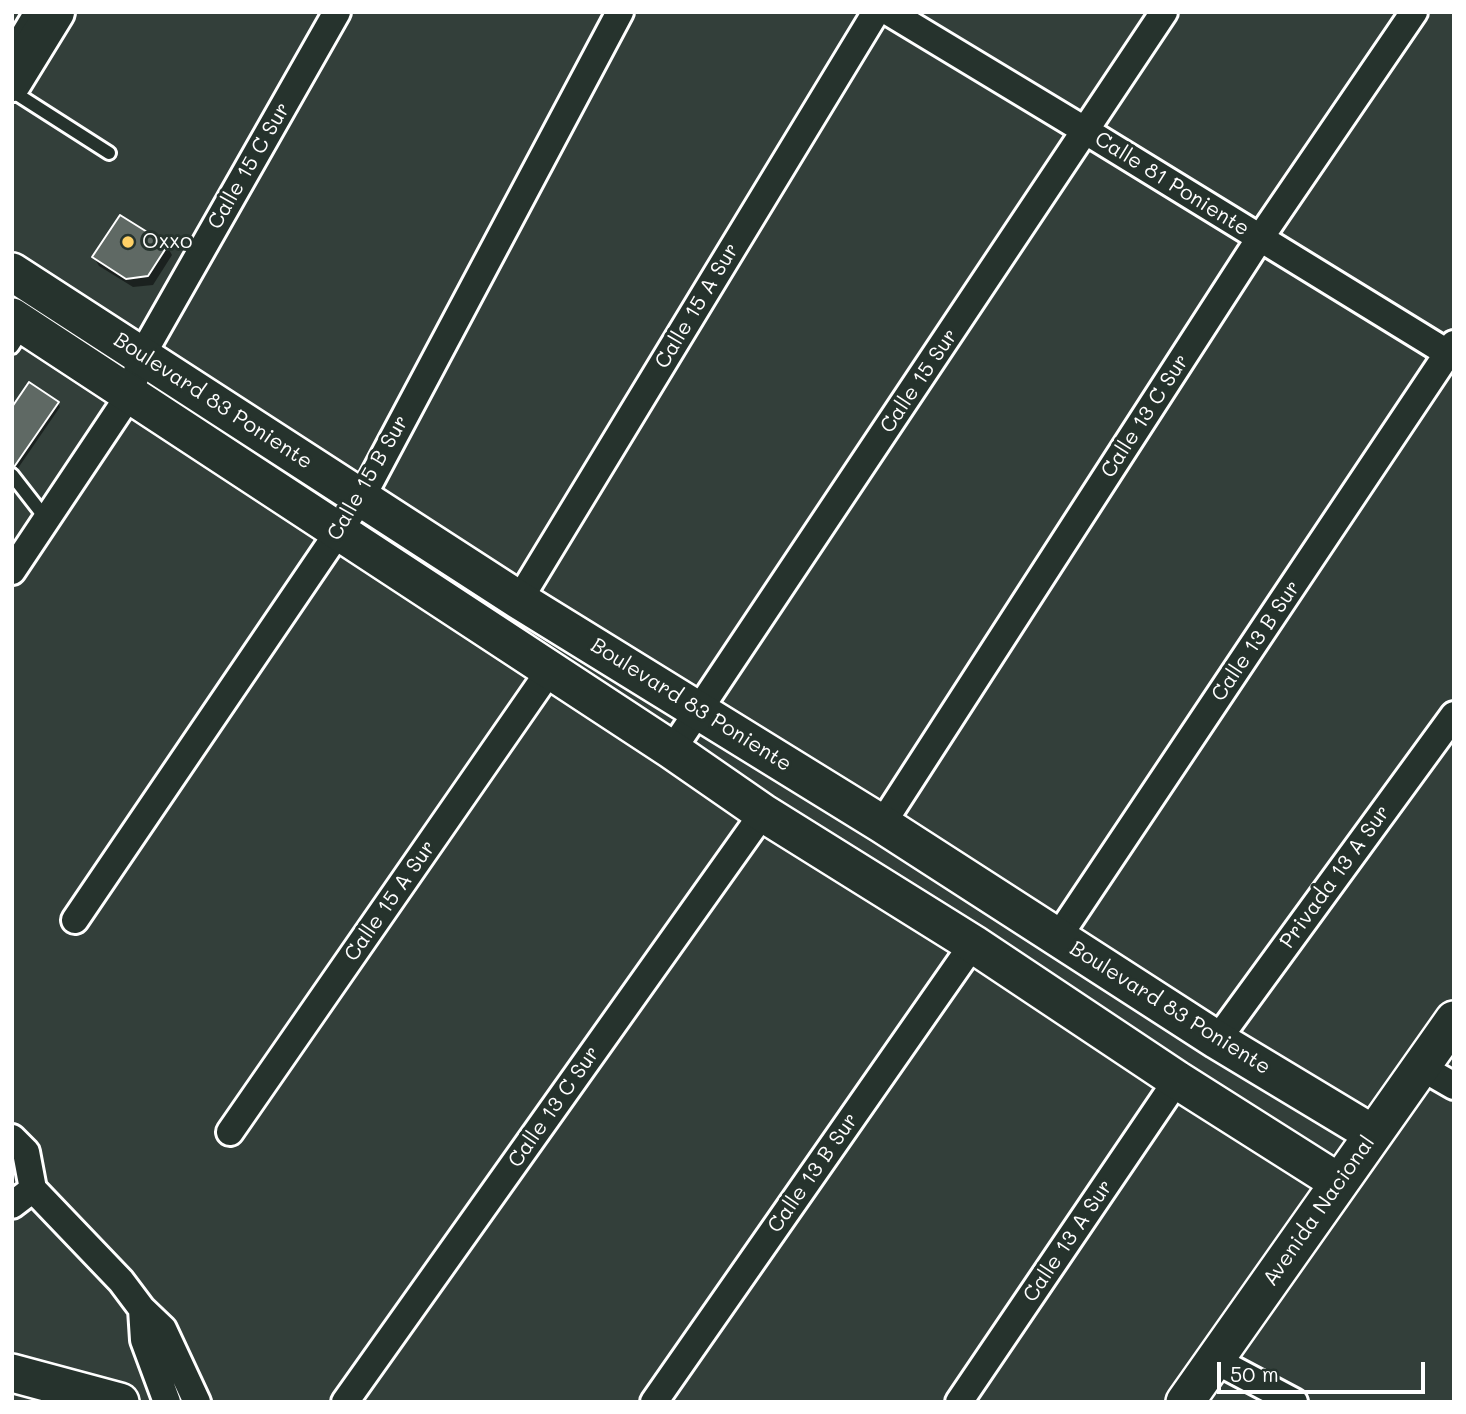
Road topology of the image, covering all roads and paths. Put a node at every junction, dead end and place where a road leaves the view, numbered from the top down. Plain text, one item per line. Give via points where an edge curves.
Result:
1 (30, 12) edge
2 (55, 12) edge
3 (337, 12) edge
4 (620, 12) edge
5 (876, 12) edge
6 (888, 12) edge
7 (1164, 12) edge
8 (1414, 12) edge
9 (12, 42) edge
10 (12, 82) edge
11 (12, 91) edge
12 (1086, 131) junction
13 (109, 153) dead end
14 (1260, 238) junction
15 (12, 272) edge
16 (17, 330) edge
17 (1452, 352) edge
18 (142, 355) junction
19 (130, 394) junction
20 (12, 475) edge
21 (362, 497) junction
22 (47, 520) junction
23 (338, 532) junction
24 (12, 571) edge
25 (519, 600) junction
26 (550, 670) junction
27 (699, 710) junction
28 (1454, 715) edge
29 (672, 750) junction
30 (763, 813) junction
31 (882, 824) junction
32 (75, 920) dead end
33 (1058, 937) junction
34 (973, 944) junction
35 (1454, 1020) edge
36 (1217, 1040) junction
37 (1421, 1067) junction
38 (1177, 1080) junction
39 (1454, 1086) edge
40 (230, 1132) dead end
41 (1373, 1134) junction
42 (12, 1138) edge
43 (1338, 1182) junction
44 (22, 1197) edge
45 (142, 1309) junction
46 (1215, 1360) junction
47 (12, 1373) edge
48 (120, 1402) edge
49 (167, 1402) edge
50 (197, 1402) edge
51 (345, 1402) edge
52 (654, 1402) edge
53 (959, 1402) edge
54 (1185, 1402) edge
55 (1294, 1402) edge

1 - 9 lane
2 - 10 main road
3 - 18 street, Calle 15 C Sur
4 - 21 street, Calle 15 B Sur
5 - 25 street, Calle 15 A Sur
6 - 12 street, Calle 81 Poniente
7 - 12 street, Calle 15 Sur
8 - 14 street, Calle 13 C Sur
11 - 13 lane
12 - 14 street, Calle 81 Poniente
12 - 27 street, Calle 15 Sur
14 - 17 street, Calle 81 Poniente
14 - 31 street, Calle 13 C Sur
15 - 18 street, Boulevard 83 Poniente
16 - 19 street, Boulevard 83 Poniente
17 - 33 street, Calle 13 B Sur
18 - 19 street, Calle 15 C Sur
18 - 21 street, Boulevard 83 Poniente
19 - 22 street, Calle 15 C Sur
19 - 23 street, Boulevard 83 Poniente
20 - 22 lane
21 - 23 street, Calle 15 B Sur
21 - 25 street, Boulevard 83 Poniente
22 - 24 street, Calle 15 C Sur
23 - 26 street, Boulevard 83 Poniente
23 - 32 street, Calle 15 B Sur
25 - 27 street, Boulevard 83 Poniente
26 - 29 street, Boulevard 83 Poniente
26 - 40 street, Calle 15 A Sur
27 - 29 street, Calle 15 Sur
27 - 31 street, Boulevard 83 Poniente
28 - 36 street, Privada 13 A Sur
29 - 30 street, Boulevard 83 Poniente
30 - 34 street, Boulevard 83 Poniente
30 - 51 street, Calle 13 C Sur
31 - 33 street, Boulevard 83 Poniente
33 - 36 street, Boulevard 83 Poniente
34 - 38 street, Boulevard 83 Poniente
34 - 52 street, Calle 13 B Sur
35 - 37 street, Avenida Nacional
36 - 41 street, Boulevard 83 Poniente
37 - 39 street
37 - 41 street, Avenida Nacional
38 - 43 street, Boulevard 83 Poniente
38 - 53 street, Calle 13 A Sur
41 - 43 street, Avenida Nacional
42 - 44 street via 26,1152
43 - 46 street, Avenida Nacional
44 - 45 street via 121,1281
45 - 49 street via 144,1339
45 - 50 street via 163,1329
46 - 54 street, Avenida Nacional
46 - 55 street
47 - 48 street

